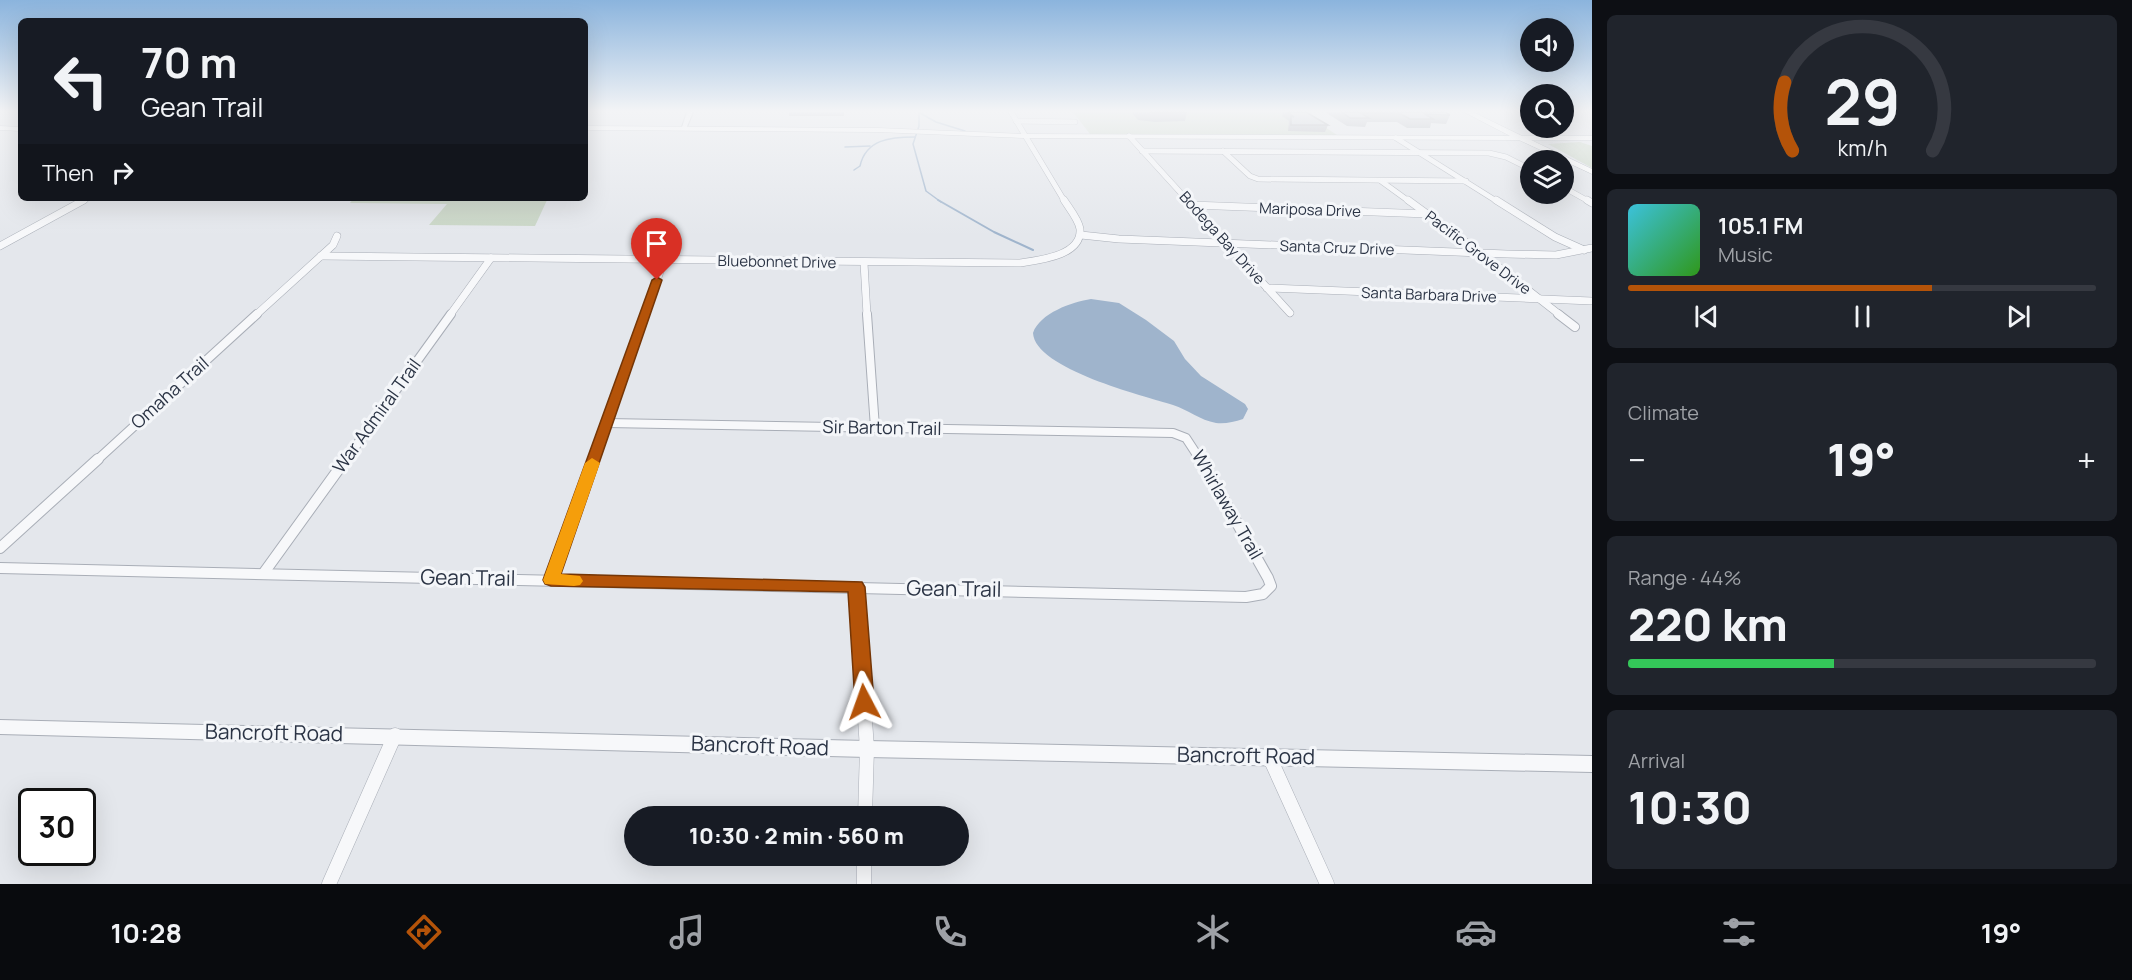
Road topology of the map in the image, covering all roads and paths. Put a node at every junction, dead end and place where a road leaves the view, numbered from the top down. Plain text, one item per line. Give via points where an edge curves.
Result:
1 (1035, 153) edge
2 (1144, 153) edge
3 (1225, 153) edge
4 (1420, 153) edge
5 (1440, 153) edge
6 (1555, 153) edge
7 (1520, 164) edge
8 (1574, 168) edge
9 (1592, 172) edge
10 (1592, 177) edge
11 (1381, 181) junction
12 (1466, 181) junction
13 (1574, 193) edge
14 (1578, 195) junction
15 (1592, 195) edge
16 (82, 201) edge
17 (1592, 203) edge
18 (1192, 205) junction
19 (1427, 214) junction
20 (1081, 235) junction
21 (337, 236) dead end
22 (1226, 243) junction
23 (0, 246) edge
24 (1592, 248) edge
25 (1584, 250) junction
26 (1482, 254) junction
27 (321, 256) junction
28 (491, 258) junction
29 (664, 260) junction
30 (864, 263) junction
31 (1267, 288) junction
32 (1539, 299) junction
33 (1592, 302) edge
34 (1290, 313) dead end
35 (1575, 327) dead end
36 (606, 423) junction
37 (875, 428) junction
38 (1158, 432) joint
39 (0, 548) edge
40 (0, 568) edge
41 (263, 574) junction
42 (551, 580) junction
43 (856, 587) junction
44 (1260, 596) joint
45 (0, 727) edge
46 (395, 735) junction
47 (867, 749) junction
48 (1269, 756) junction
49 (1592, 764) edge
50 (866, 806) edge
51 (864, 866) edge
52 (329, 884) edge
53 (864, 884) edge
54 (1328, 884) edge

1 - 20 street via 1080,227
2 - 18 street, Bodega Bay Drive
3 - 11 street via 1258,179
4 - 12 street
5 - 7 street via 1499,154
6 - 9 main road
8 - 10 main road
11 - 12 street
11 - 19 street, Pacific Grove Drive
12 - 25 street via 1555,237
13 - 14 street
14 - 15 street
14 - 17 street
16 - 23 street
18 - 19 street, Mariposa Drive
18 - 22 street, Bodega Bay Drive
19 - 26 street, Pacific Grove Drive
20 - 22 street, Santa Cruz Drive
20 - 30 street, Bluebonnet Drive via 1070,248 1026,263
21 - 27 street, Omaha Trail
22 - 26 street, Santa Cruz Drive
22 - 31 street, Bodega Bay Drive
24 - 25 street, Santa Cruz Drive
25 - 26 street, Santa Cruz Drive via 1548,255
26 - 32 street, Pacific Grove Drive
27 - 28 street, Bluebonnet Drive
27 - 39 street, Omaha Trail
28 - 29 street, Bluebonnet Drive
28 - 41 street, War Admiral Trail
29 - 30 street, Bluebonnet Drive
29 - 36 street
30 - 37 street
31 - 32 street, Santa Barbara Drive
31 - 34 street, Bodega Bay Drive
32 - 33 street, Santa Barbara Drive
32 - 35 street, Pacific Grove Drive
36 - 37 street, Sir Barton Trail
36 - 42 street
37 - 38 street, Sir Barton Trail
38 - 44 street, Whirlaway Trail via 1173,433 1192,444 1268,578 1271,586
40 - 41 street, Gean Trail
41 - 42 street, Gean Trail
42 - 43 street, Gean Trail
43 - 44 street, Gean Trail
43 - 47 street
45 - 46 street, Bancroft Road
46 - 47 street, Bancroft Road
46 - 52 street
47 - 48 street, Bancroft Road
47 - 50 street
48 - 49 street, Bancroft Road
48 - 54 street
51 - 53 street

